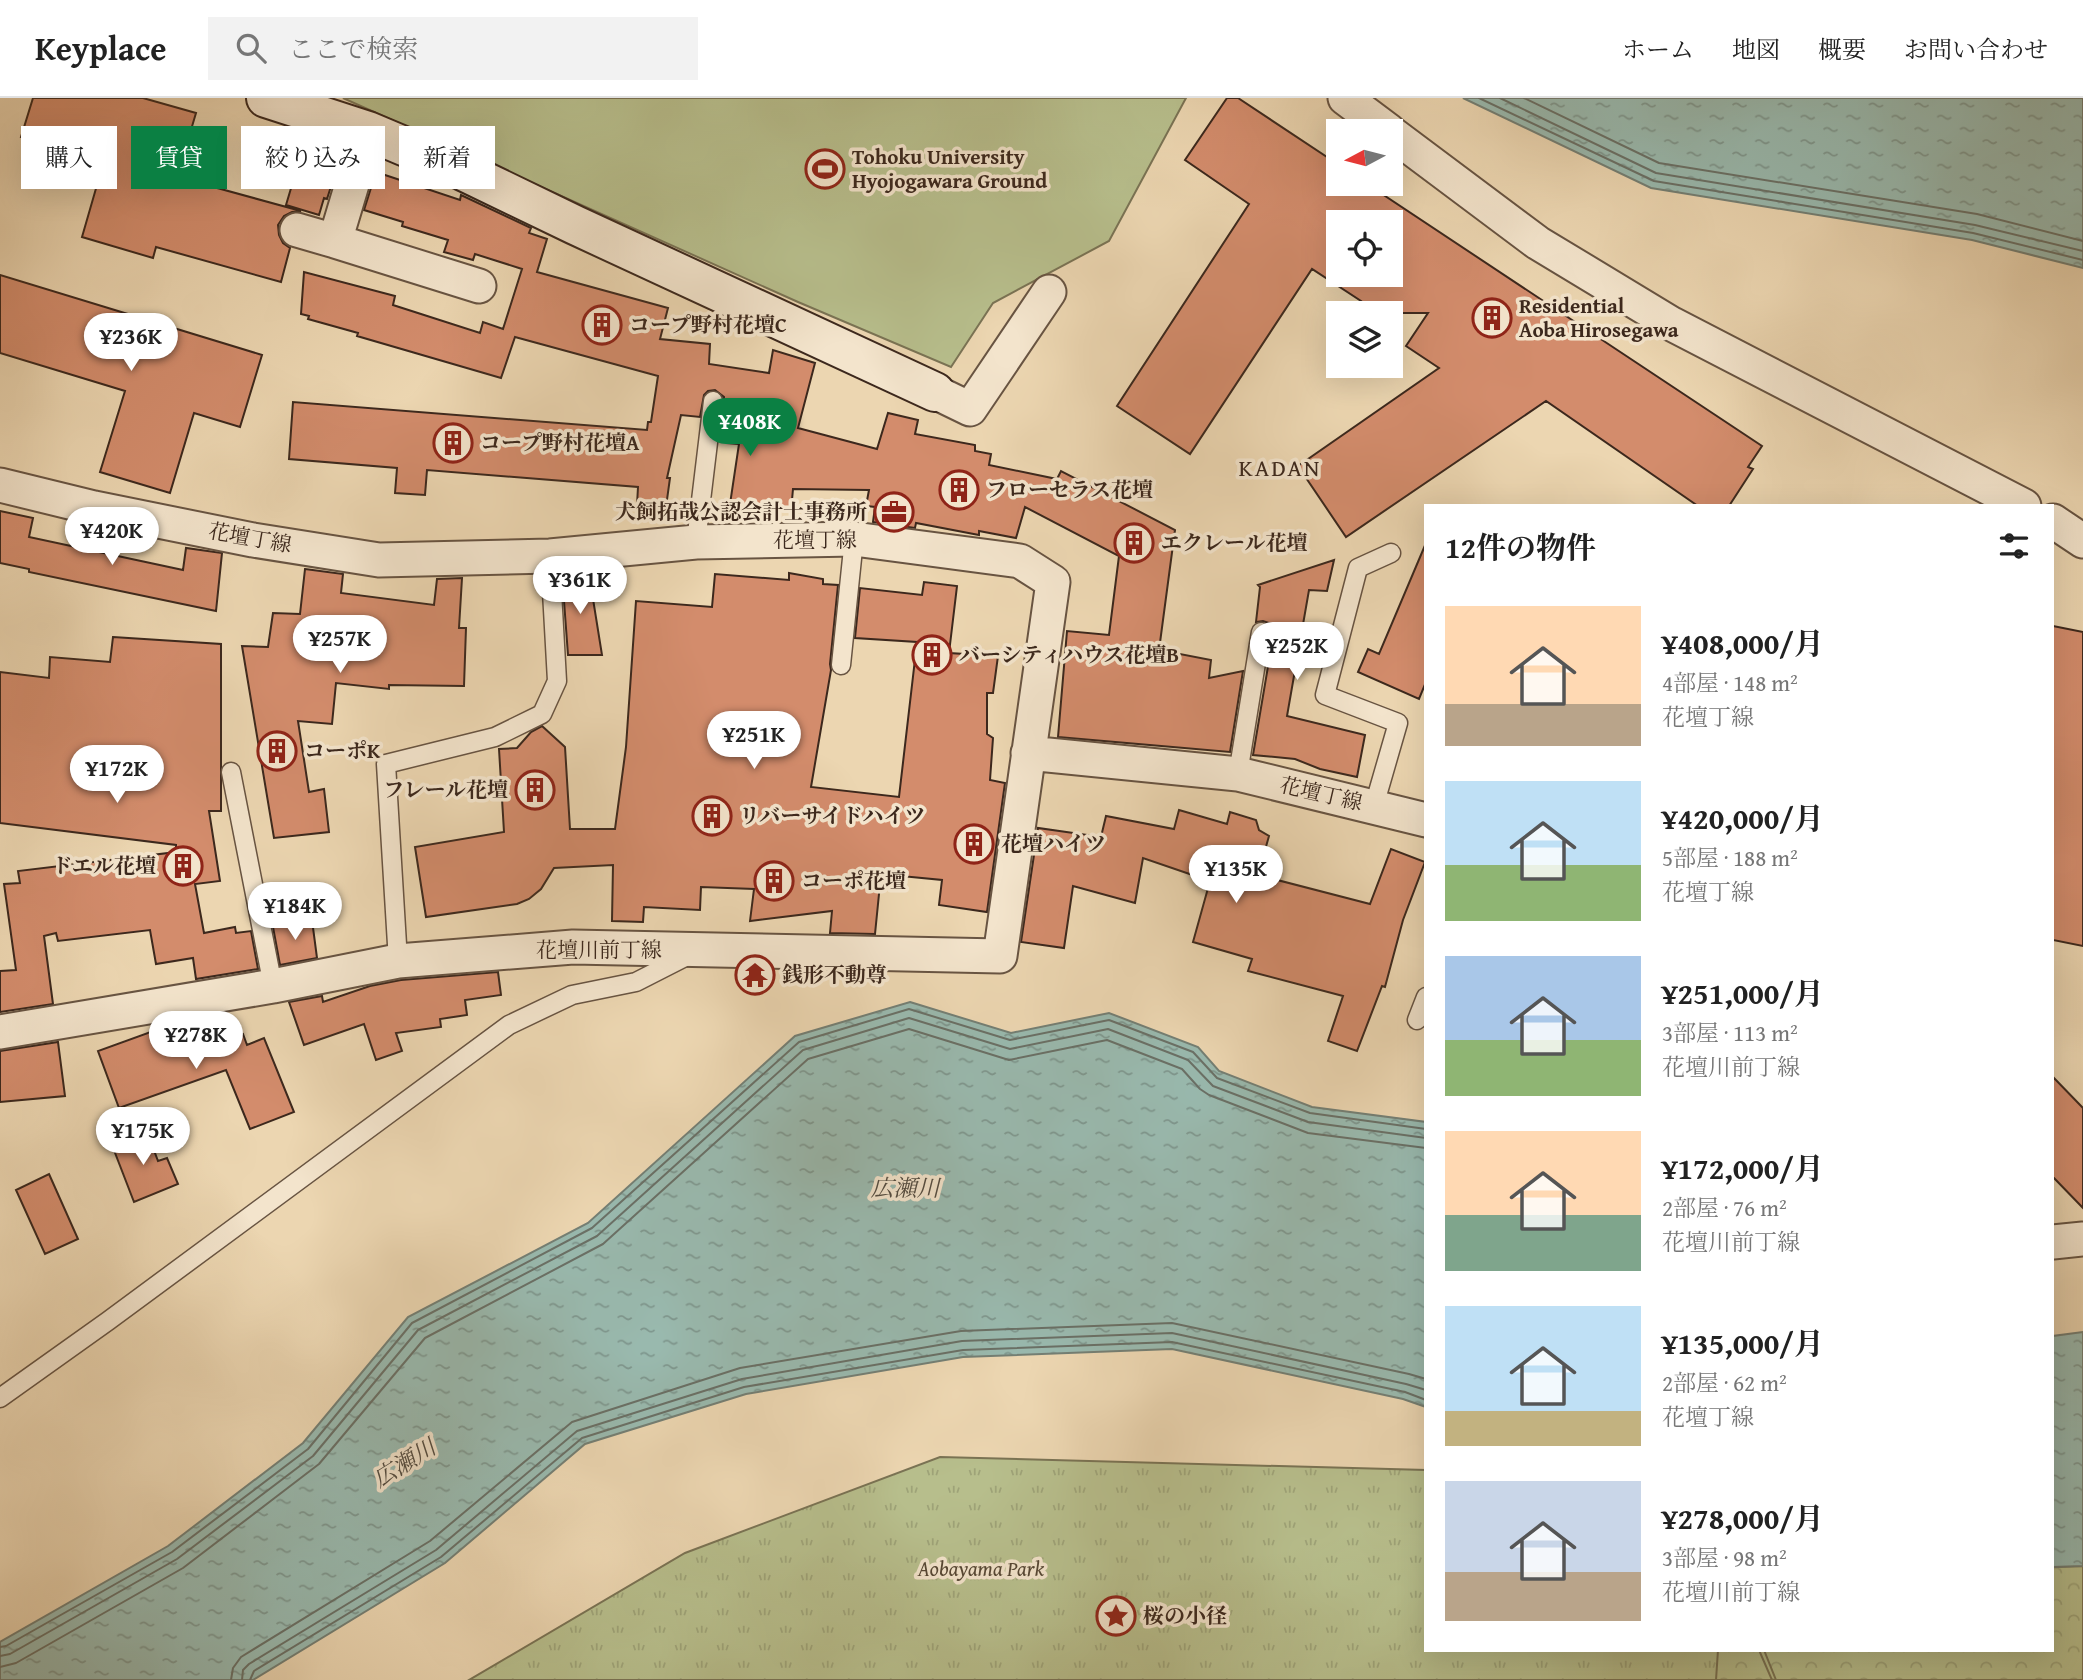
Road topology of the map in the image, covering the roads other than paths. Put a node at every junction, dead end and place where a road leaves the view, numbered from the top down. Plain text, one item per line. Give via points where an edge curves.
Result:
1 (266, 98) edge
2 (1345, 98) edge
3 (1373, 119) edge
4 (353, 126) edge
5 (385, 138) edge
6 (1404, 142) edge
7 (351, 189) edge
8 (297, 230) dead end
9 (335, 241) junction
10 (480, 286) dead end
11 (1049, 292) dead end
12 (935, 392) joint
13 (713, 401) dead end
14 (0, 485) edge
15 (2020, 504) edge
16 (2054, 522) edge
17 (855, 539) junction
18 (2083, 541) edge
19 (696, 542) junction
20 (1391, 553) dead end
21 (550, 556) junction
22 (1261, 632) dead end
23 (841, 665) dead end
24 (1028, 753) junction
25 (231, 772) dead end
26 (1238, 774) junction
27 (1374, 806) junction
28 (1424, 819) edge
29 (698, 950) junction
30 (398, 961) junction
31 (273, 986) junction
32 (1424, 1002) edge
33 (1417, 1020) dead end
34 (0, 1032) edge
35 (2083, 1239) edge
36 (2054, 1242) edge
37 (0, 1398) edge

1 - 4 street
2 - 3 street
5 - 12 street
6 - 15 street via 1538,243 1672,324
7 - 9 street
8 - 9 street
9 - 10 street
11 - 12 street via 970,409
13 - 19 lane
14 - 21 street, 花壇丁線 via 253,540 379,559
16 - 18 street
17 - 19 street, 花壇丁線
17 - 23 lane
17 - 24 street, 花壇丁線 via 1020,561 1053,582
19 - 21 street, 花壇丁線
20 - 27 lane via 1358,568 1325,695 1398,723
21 - 30 lane via 557,681 542,714 495,737 386,764
22 - 26 lane
24 - 26 street, 花壇丁線
24 - 29 street, 花壇川前丁線 via 1000,956
25 - 31 lane
26 - 27 street, 花壇丁線
27 - 28 street, 花壇丁線
29 - 30 street, 花壇川前丁線 via 573,947
29 - 37 lane via 636,982 572,995 509,1024
30 - 31 street, 花壇川前丁線
31 - 34 street, 花壇川前丁線
32 - 33 lane
35 - 36 street

